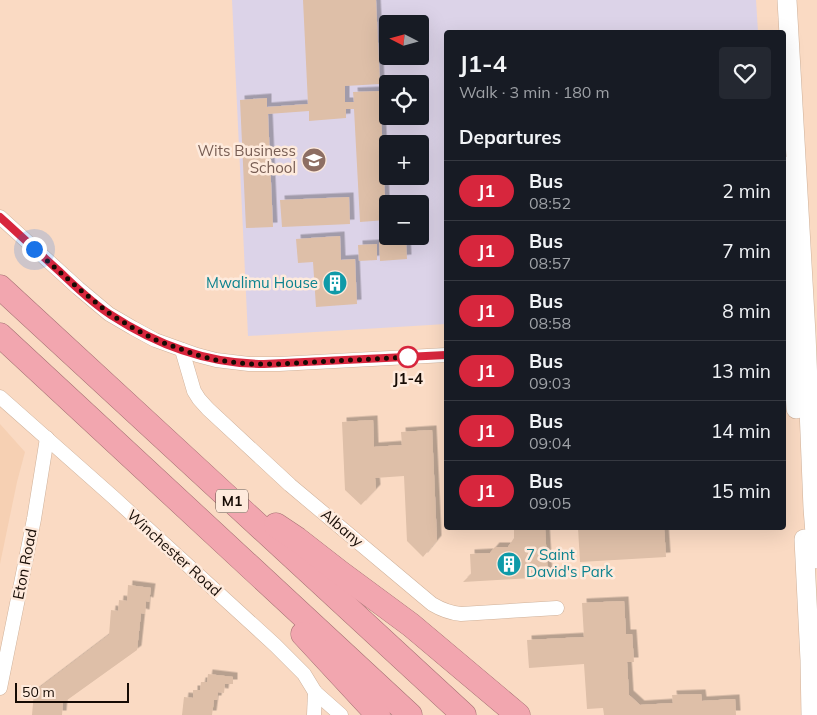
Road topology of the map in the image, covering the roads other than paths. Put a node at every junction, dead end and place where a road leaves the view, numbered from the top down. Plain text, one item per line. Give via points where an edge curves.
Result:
1 (774, 0) edge
2 (787, 0) edge
3 (776, 30) edge
4 (786, 187) edge
5 (0, 217) edge
6 (0, 287) edge
7 (0, 335) edge
8 (800, 335) edge
9 (182, 350) junction
10 (444, 355) edge
11 (817, 375) edge
12 (0, 396) edge
13 (809, 406) junction
14 (47, 438) junction
15 (235, 503) junction
16 (817, 559) edge
17 (262, 577) junction
18 (557, 608) dead end
19 (0, 688) edge
20 (315, 692) junction
21 (314, 715) edge
22 (341, 715) edge
23 (378, 715) edge
24 (410, 715) edge
25 (464, 715) edge
26 (518, 715) edge
27 (811, 715) edge

1 - 3 main road
2 - 8 main road
4 - 8 main road
5 - 9 street via 110,314 156,340
6 - 15 highway, M1
7 - 17 highway, M1
8 - 13 main road
8 - 27 main road via 802,507
9 - 10 street via 216,360 249,364
9 - 18 street, Albany via 194,391 208,409 290,485 432,604 461,614
11 - 13 main road
12 - 14 street, Winchester Road
13 - 16 main road
14 - 19 street, Eton Road
14 - 20 street, Winchester Road via 282,651 304,674
15 - 25 highway, M1
15 - 26 highway via 297,539 411,625
17 - 23 highway via 310,642
17 - 24 highway, M1
20 - 21 street
20 - 22 street, Winchester Road

